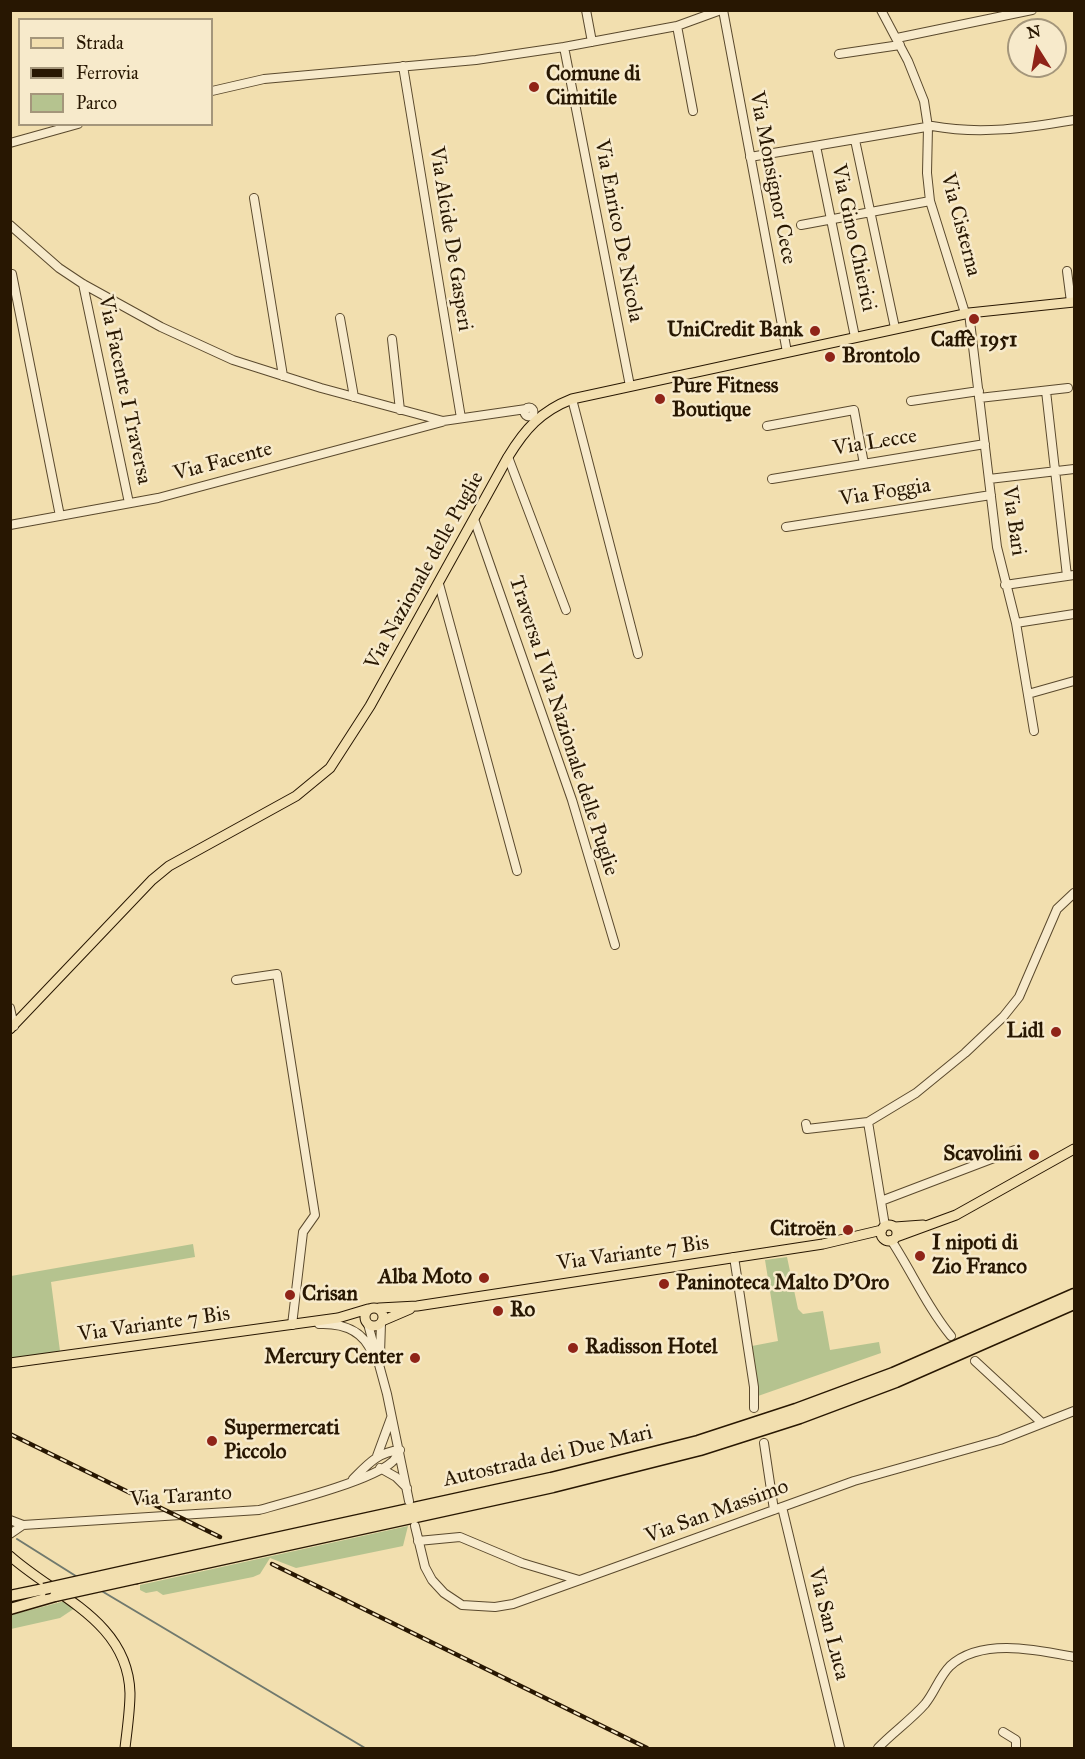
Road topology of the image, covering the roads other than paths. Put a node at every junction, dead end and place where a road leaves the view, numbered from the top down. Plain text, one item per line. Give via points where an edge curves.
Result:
1 (586, 10) edge
2 (722, 10) edge
3 (881, 10) edge
4 (1032, 10) edge
5 (677, 26) junction
6 (592, 42) junction
7 (899, 42) junction
8 (564, 47) junction
9 (839, 54) dead end
10 (403, 66) junction
11 (213, 91) edge
12 (693, 111) dead end
13 (1074, 120) edge
14 (70, 126) edge
15 (928, 126) junction
16 (855, 140) junction
17 (10, 142) edge
18 (816, 146) junction
19 (750, 157) junction
20 (254, 198) dead end
21 (930, 201) junction
22 (870, 211) junction
23 (831, 219) junction
24 (10, 225) edge
25 (801, 225) dead end
26 (1067, 271) dead end
27 (12, 273) edge
28 (83, 284) junction
29 (1073, 302) edge
30 (967, 313) junction
31 (340, 318) dead end
32 (895, 328) junction
33 (855, 337) junction
34 (392, 339) dead end
35 (787, 352) junction
36 (283, 376) junction
37 (630, 386) junction
38 (1068, 388) dead end
39 (1046, 391) junction
40 (979, 395) junction
41 (354, 397) junction
42 (572, 399) junction
43 (911, 401) dead end
44 (549, 409) junction
45 (400, 410) junction
46 (528, 411) junction
47 (461, 418) junction
48 (443, 421) junction
49 (767, 426) dead end
50 (526, 430) junction
51 (985, 444) junction
52 (508, 457) junction
53 (864, 464) junction
54 (1074, 469) edge
55 (1055, 471) junction
56 (772, 479) dead end
57 (989, 479) junction
58 (991, 495) junction
59 (129, 503) junction
60 (60, 516) junction
61 (474, 519) junction
62 (10, 525) edge
63 (786, 527) dead end
64 (1071, 575) edge
65 (438, 584) junction
66 (1005, 585) junction
67 (566, 610) dead end
68 (1074, 614) edge
69 (1016, 623) junction
70 (638, 654) dead end
71 (1074, 681) edge
72 (1028, 694) junction
73 (1034, 731) dead end
74 (517, 870) dead end
75 (1074, 893) edge
76 (615, 945) dead end
77 (236, 980) dead end
78 (10, 1008) edge
79 (12, 1028) edge
80 (868, 1122) junction
81 (806, 1124) dead end
82 (1074, 1149) edge
83 (1015, 1150) dead end
84 (882, 1202) junction
85 (889, 1233) junction
86 (734, 1257) junction
87 (1074, 1294) edge
88 (1074, 1304) edge
89 (417, 1306) junction
90 (379, 1308) junction
91 (368, 1309) junction
92 (338, 1318) junction
93 (382, 1322) junction
94 (305, 1323) junction
95 (292, 1324) junction
96 (368, 1324) junction
97 (951, 1336) dead end
98 (975, 1361) dead end
99 (10, 1363) edge
100 (383, 1376) junction
101 (754, 1408) dead end
102 (1074, 1411) edge
103 (392, 1414) junction
104 (1041, 1422) junction
105 (764, 1443) dead end
106 (400, 1450) junction
107 (377, 1456) junction
108 (380, 1468) junction
109 (352, 1480) junction
110 (407, 1488) junction
111 (409, 1501) dead end
112 (778, 1509) junction
113 (10, 1520) edge
114 (23, 1525) junction
115 (415, 1526) dead end
116 (10, 1534) edge
117 (418, 1541) junction
118 (10, 1558) edge
119 (136, 1573) junction
120 (580, 1580) junction
121 (10, 1596) edge
122 (10, 1607) edge
123 (1074, 1658) edge
124 (1003, 1732) dead end
125 (125, 1749) edge
126 (840, 1749) edge
127 (878, 1749) edge
128 (1016, 1749) edge

1 - 6 street
2 - 5 street
2 - 19 street, Via Monsignor Cece
3 - 7 street, Via Cisterna
4 - 7 street
5 - 6 street
5 - 12 street
6 - 8 street
7 - 9 street
7 - 15 street, Via Cisterna via 924,101
8 - 10 street
8 - 37 street, Via Enrico De Nicola
10 - 11 street via 264,79
10 - 47 street, Via Alcide De Gasperi
13 - 15 street via 996,132
14 - 17 street
15 - 16 street
15 - 21 street, Via Cisterna
16 - 18 street
16 - 22 street
18 - 19 street
18 - 23 street, Via Gino Chierici
19 - 35 street, Via Monsignor Cece
20 - 36 street
21 - 22 street
21 - 30 street, Via Cisterna
22 - 23 street
22 - 32 street
23 - 25 street
23 - 33 street, Via Gino Chierici
24 - 28 street
26 - 29 street
27 - 60 street
28 - 36 street via 161,327 233,360
28 - 59 street, Via Facente I Traversa
29 - 30 main road, Via Nazionale delle Puglie
30 - 32 main road, Via Nazionale delle Puglie
30 - 40 street, Via Bari
31 - 41 street
32 - 33 main road, Via Nazionale delle Puglie
33 - 35 main road, Via Nazionale delle Puglie
34 - 45 street
35 - 37 main road, Via Nazionale delle Puglie
36 - 41 street
37 - 42 main road, Via Nazionale delle Puglie
38 - 39 street
39 - 40 street
39 - 55 street
40 - 43 street
40 - 51 street, Via Bari
41 - 45 street
42 - 44 main road, Via Nazionale delle Puglie
42 - 70 street
44 - 46 street, Via Facente
44 - 50 main road, Via Nazionale delle Puglie
45 - 48 street
46 - 47 street, Via Facente
46 - 50 street
47 - 48 street, Via Facente
48 - 59 street, Via Facente
49 - 53 street via 854,410
50 - 52 main road, Via Nazionale delle Puglie
51 - 53 street, Via Lecce
51 - 57 street, Via Bari
52 - 61 main road, Via Nazionale delle Puglie
52 - 67 street
53 - 56 street, Via Lecce
54 - 55 street
55 - 57 street
55 - 64 street
57 - 58 street, Via Bari
58 - 63 street, Via Foggia
58 - 66 street, Via Bari
59 - 60 street, Via Facente
60 - 62 street, Via Facente
61 - 65 main road, Via Nazionale delle Puglie
61 - 76 street, Traversa I Via Nazionale delle Puglie via 572,800
64 - 66 street
65 - 74 street
65 - 79 main road, Via Nazionale delle Puglie via 370,706 330,768 296,796 169,866
66 - 69 street, Via Bari
68 - 69 street
69 - 72 street, Via Bari
71 - 72 street
72 - 73 street, Via Bari
75 - 80 street via 1057,909 1019,997 1003,1017 916,1093
77 - 95 street via 277,974 315,1215 303,1232
78 - 79 street
80 - 81 street via 807,1129
80 - 84 street
82 - 85 main road, Via Variante 7 Bis via 938,1223
83 - 84 street
84 - 85 street
85 - 86 main road, Via Variante 7 Bis
85 - 97 street via 930,1309
86 - 89 main road, Via Variante 7 Bis
86 - 101 street
87 - 119 highway, Autostrada dei Due Mari via 893,1373 698,1441
88 - 119 highway, Autostrada dei Due Mari via 896,1382 700,1450 563,1485
89 - 90 main road, Via Variante 7 Bis
89 - 93 main road, Via Variante 7 Bis
90 - 91 main road
90 - 93 main road via 383,1312
91 - 92 main road, Via Variante 7 Bis
91 - 96 main road
92 - 94 main road, Via Variante 7 Bis
92 - 96 main road, Via Variante 7 Bis
93 - 96 main road
93 - 100 street via 379,1335
94 - 95 main road, Via Variante 7 Bis
94 - 100 street via 339,1325 357,1332 369,1344
95 - 99 main road, Via Variante 7 Bis
96 - 100 street
98 - 104 street
100 - 103 street
102 - 104 street, Via San Massimo
103 - 106 street
103 - 107 street, Via Taranto
104 - 112 street, Via San Massimo via 1000,1440 854,1481
105 - 112 street, Via San Luca
106 - 107 street, Via Taranto
106 - 108 street, Via Taranto via 393,1462
106 - 110 street
107 - 109 street, Via Taranto
108 - 109 street, Via Taranto
108 - 110 street
109 - 114 street, Via Taranto via 259,1510
110 - 111 street
112 - 120 street, Via San Massimo
112 - 126 street, Via San Luca
113 - 114 street
114 - 116 street
115 - 117 street, Via San Massimo
117 - 120 street via 460,1538 522,1563
117 - 120 street, Via San Massimo via 432,1580 462,1605 513,1604
118 - 125 main road via 91,1615 111,1637 123,1657 130,1693
119 - 121 highway, Autostrada dei Due Mari, bridge
119 - 122 highway, Autostrada dei Due Mari, bridge
123 - 127 street via 1011,1648 961,1658 942,1676 925,1704
124 - 128 street via 1016,1740

